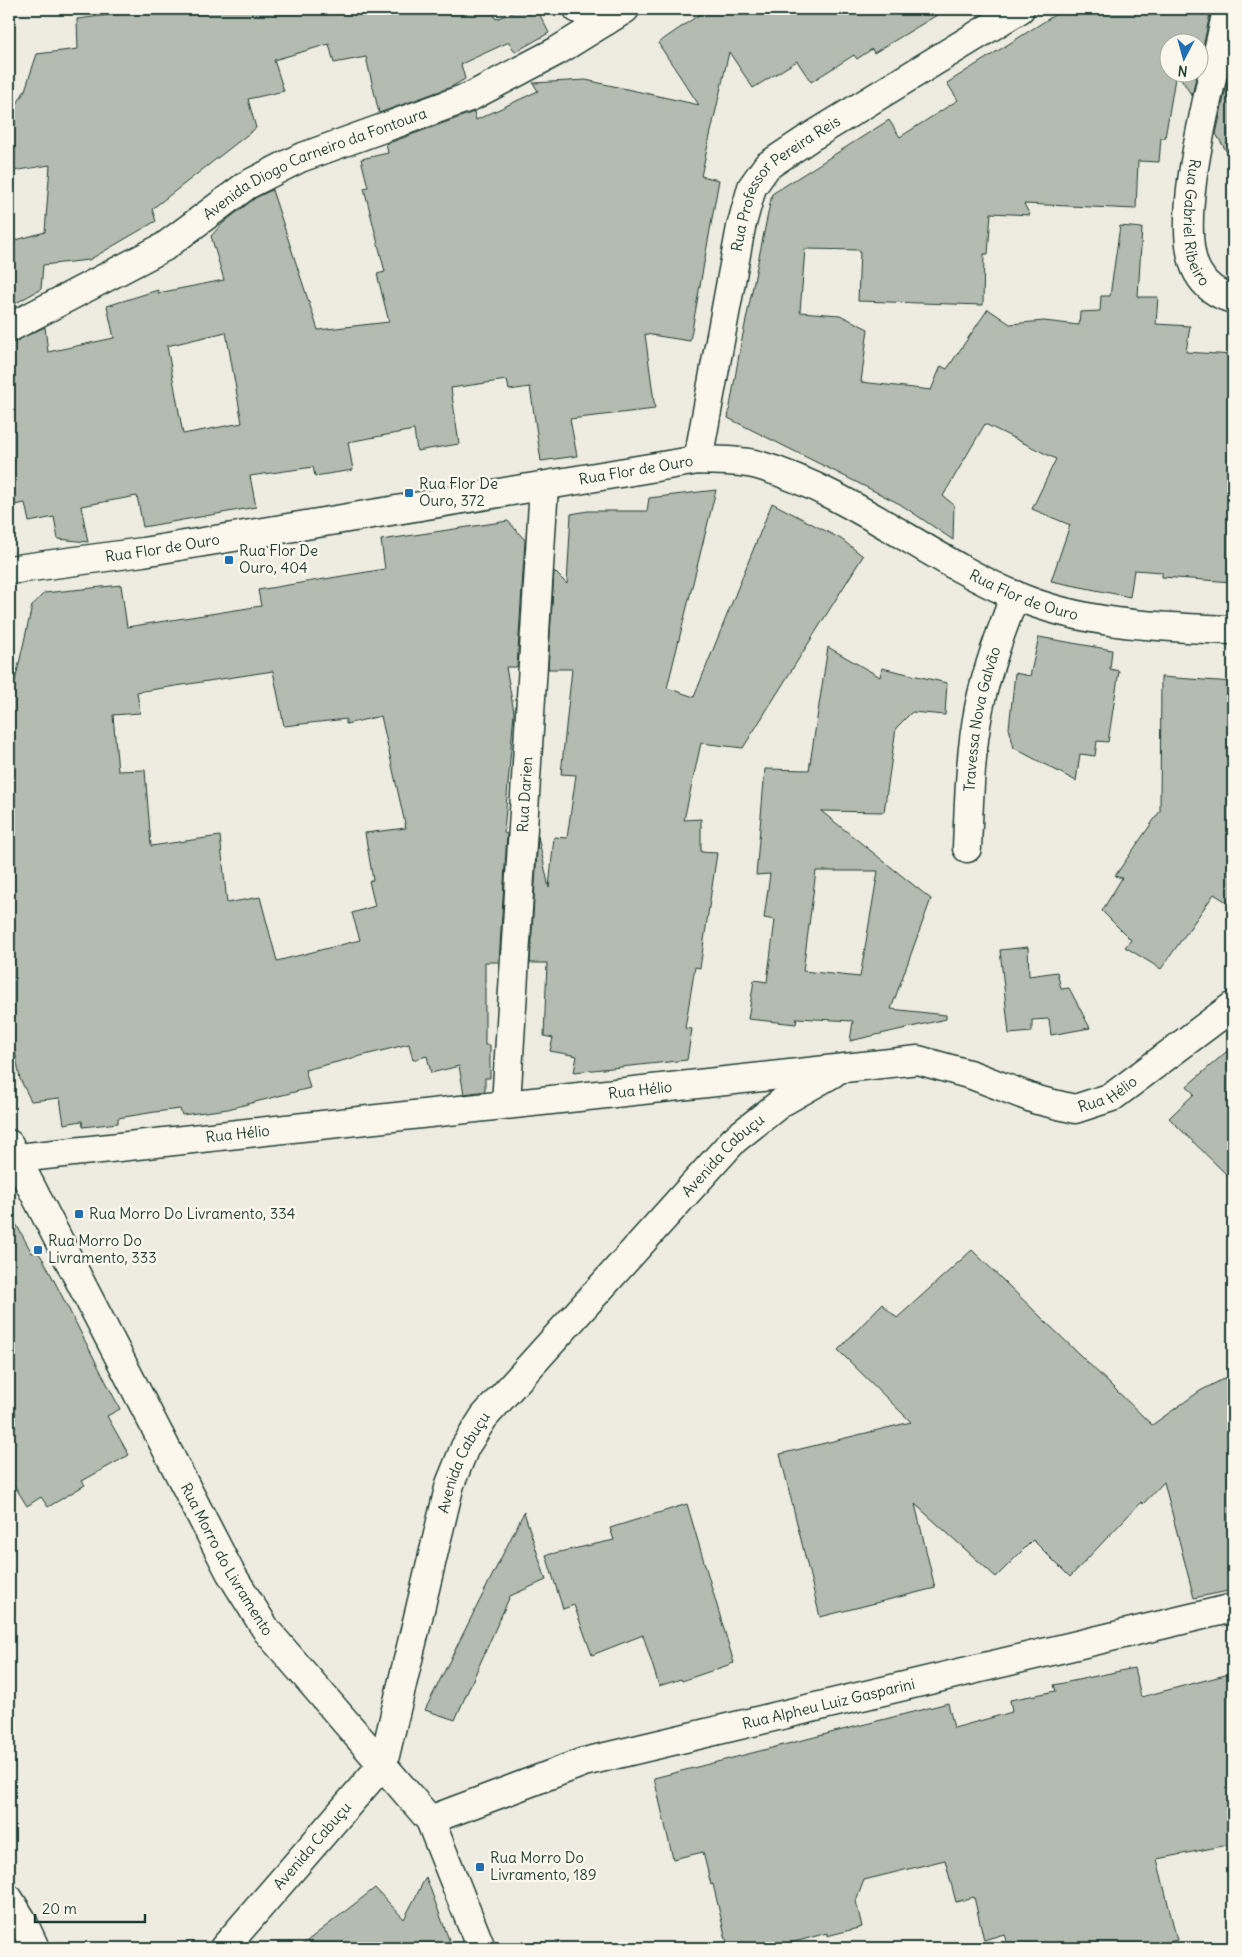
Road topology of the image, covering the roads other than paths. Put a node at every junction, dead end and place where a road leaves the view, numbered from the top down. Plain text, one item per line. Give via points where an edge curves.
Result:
1 (578, 9) edge
2 (1020, 9) edge
3 (1227, 9) edge
4 (615, 15) edge
5 (1233, 299) edge
6 (9, 328) edge
7 (698, 460) junction
8 (544, 486) junction
9 (9, 570) edge
10 (1015, 595) junction
11 (1233, 630) edge
12 (967, 848) dead end
13 (1233, 1006) edge
14 (843, 1067) junction
15 (506, 1104) junction
16 (11, 1154) edge
17 (1233, 1608) edge
18 (383, 1764) junction
19 (430, 1820) junction
20 (9, 1899) edge
21 (35, 1948) edge
22 (224, 1948) edge
23 (481, 1948) edge

1 - 4 street
2 - 7 street, Rua Professor Pereira Reis via 809,138 767,166 752,187 741,227
3 - 5 street, Rua Gabriel Ribeiro via 1193,172 1187,220 1190,249 1197,272 1208,287
4 - 6 street, Avenida Diogo Carneiro da Fontoura via 557,51 472,96 300,158 247,185 164,247
7 - 8 street, Rua Flor de Ouro
7 - 10 street, Rua Flor de Ouro via 756,464 813,484 940,557
8 - 9 street, Rua Flor de Ouro via 153,550
8 - 15 street, Rua Darien
10 - 11 street, Rua Flor de Ouro via 1086,617 1160,627
10 - 12 street, Travessa Nova Galvão via 980,707 970,785
13 - 14 street, Rua Hélio via 1112,1097 1074,1109 1037,1100 972,1075 918,1060
14 - 15 street, Rua Hélio
14 - 18 street, Avenida Cabuçu via 782,1102 734,1140 484,1417 465,1447 450,1484
15 - 16 street, Rua Hélio
16 - 18 street, Rua Morro do Livramento via 230,1572 267,1631
17 - 19 street, Rua Alpheu Luiz Gasparini via 584,1762
18 - 19 street, Rua Morro do Livramento
18 - 22 street, Avenida Cabuçu
19 - 23 street, Rua Morro do Livramento
20 - 21 street

